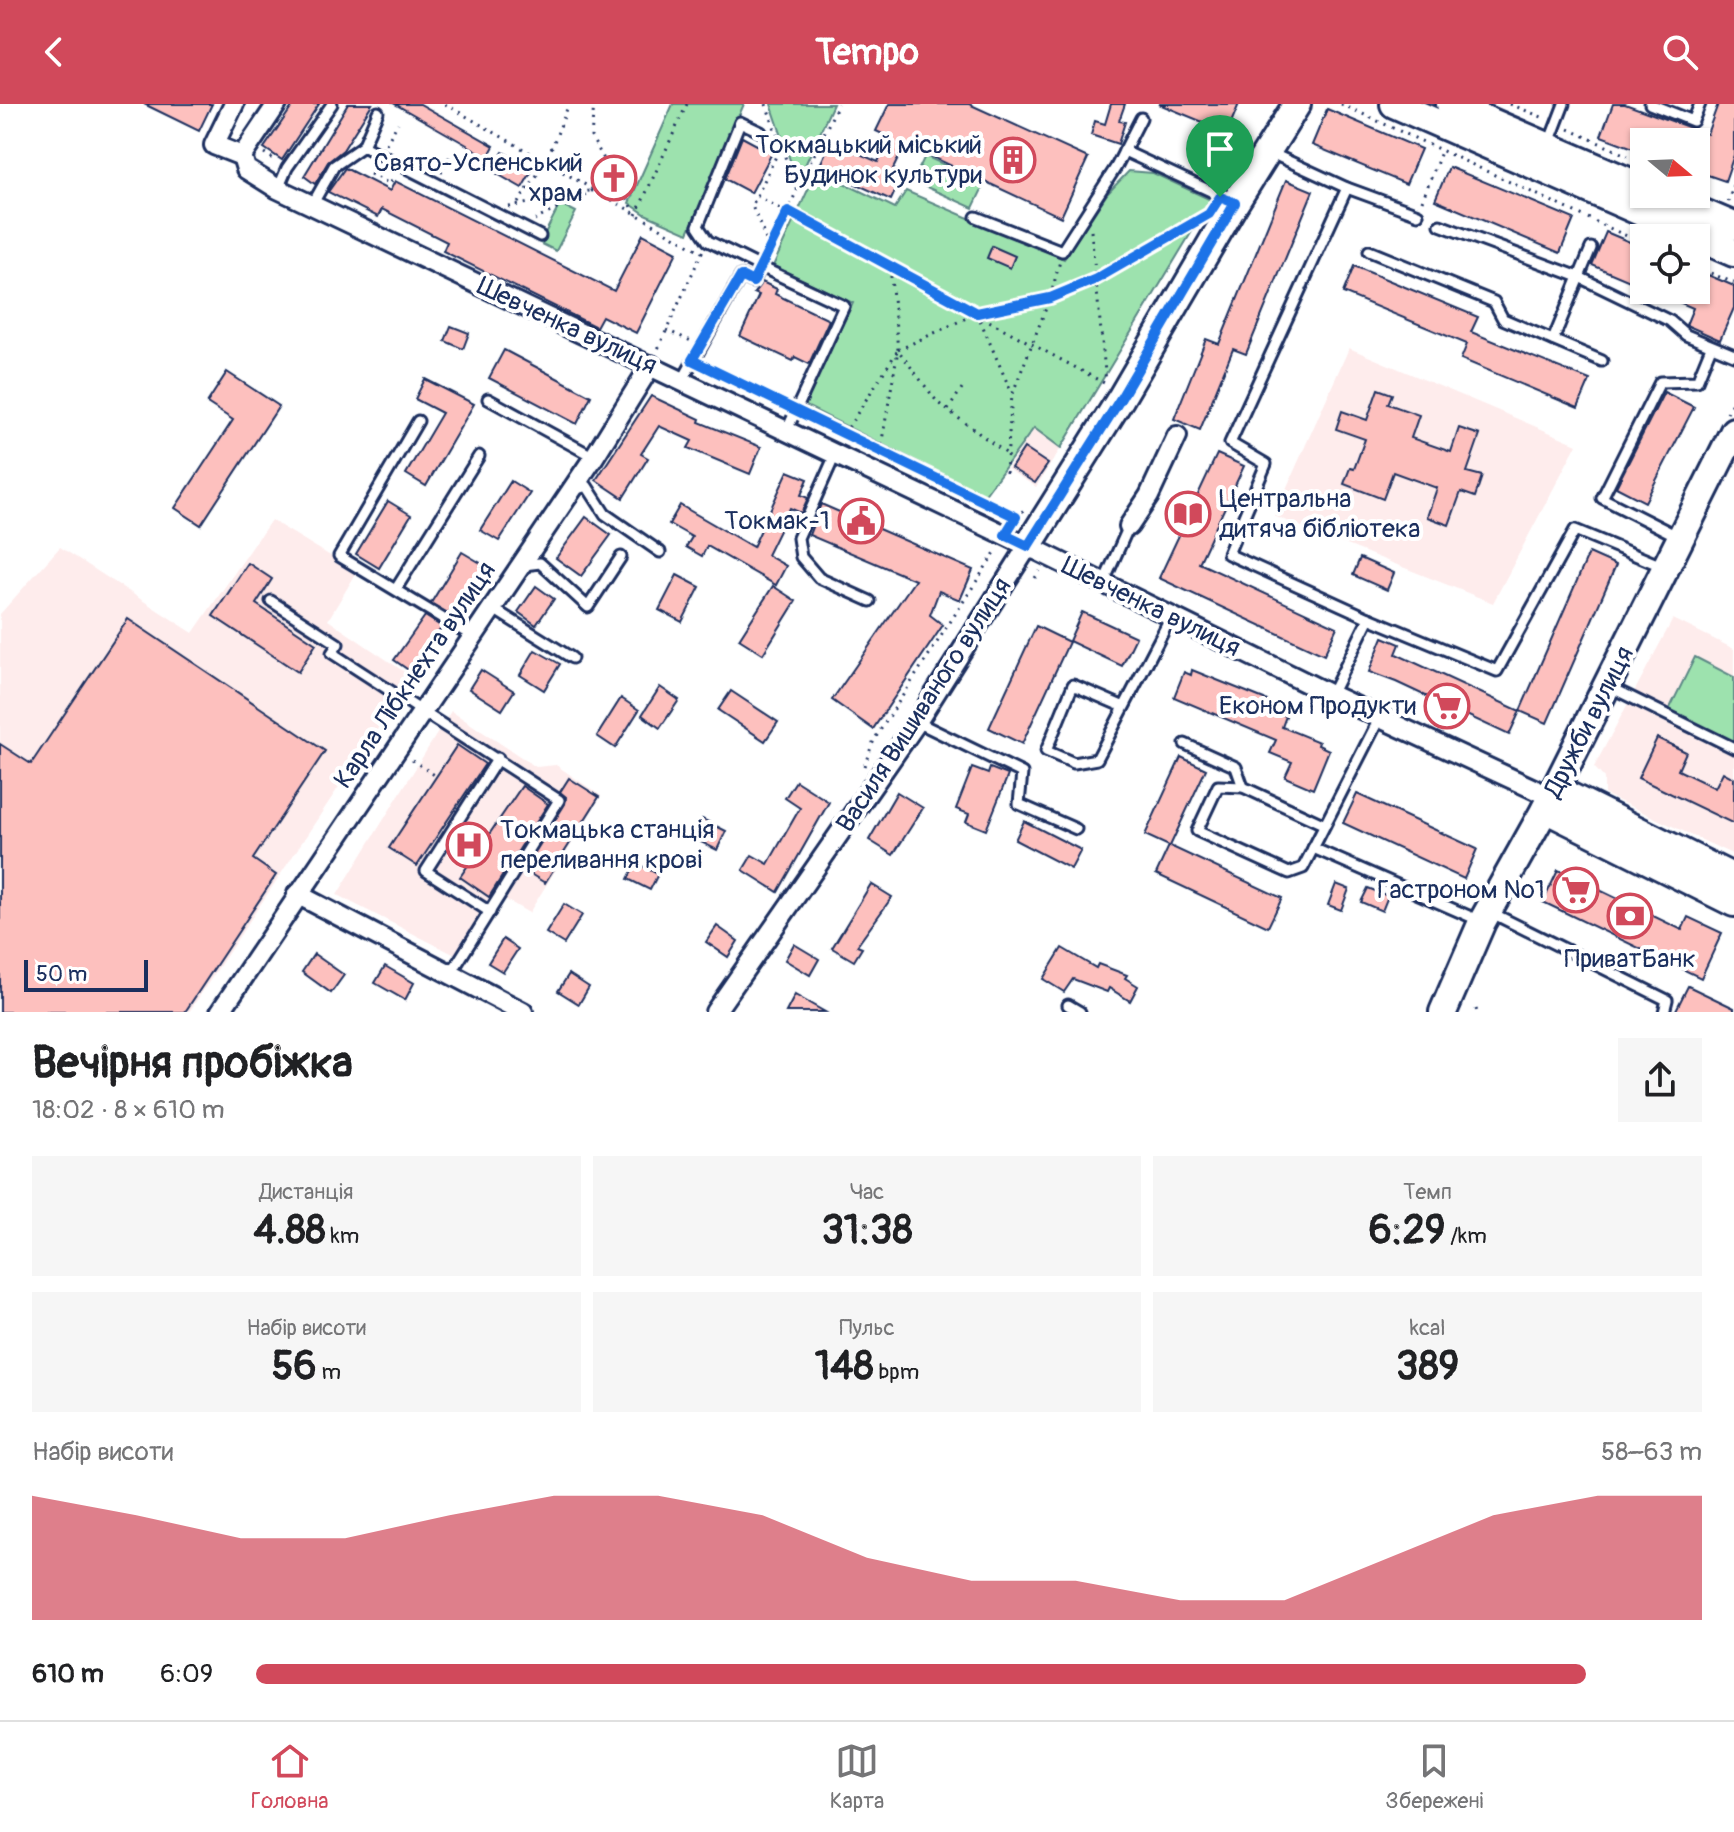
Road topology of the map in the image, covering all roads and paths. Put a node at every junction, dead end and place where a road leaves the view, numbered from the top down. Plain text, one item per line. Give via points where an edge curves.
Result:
1 (234, 104) edge
2 (277, 104) edge
3 (332, 104) edge
4 (445, 104) edge
5 (569, 104) edge
6 (594, 104) edge
7 (687, 104) edge
8 (766, 104) edge
9 (838, 104) edge
10 (1297, 104) edge
11 (1341, 104) edge
12 (1394, 104) edge
13 (1450, 104) edge
14 (1510, 104) edge
15 (1564, 104) edge
16 (1650, 104) edge
17 (1700, 104) edge
18 (378, 112) dead end
19 (1141, 118) dead end
20 (761, 132) dead end
21 (1553, 135) junction
22 (363, 146) junction
23 (780, 148) junction
24 (1124, 151) junction
25 (1268, 152) junction
26 (1441, 152) junction
27 (242, 156) junction
28 (1630, 157) dead end
29 (546, 162) junction
30 (1630, 180) edge
31 (1734, 184) edge
32 (1347, 188) junction
33 (278, 189) junction
34 (594, 190) junction
35 (797, 190) junction
36 (757, 196) junction
37 (1235, 203) junction
38 (312, 205) junction
39 (517, 205) junction
40 (1709, 208) edge
41 (489, 210) junction
42 (788, 211) junction
43 (1089, 211) junction
44 (1418, 214) joint
45 (1731, 214) edge
46 (636, 215) junction
47 (976, 217) dead end
48 (1440, 225) dead end
49 (521, 227) junction
50 (1201, 227) dead end
51 (540, 236) dead end
52 (1630, 238) edge
53 (1591, 248) dead end
54 (770, 249) junction
55 (1062, 251) junction
56 (1369, 251) dead end
57 (1734, 253) edge
58 (890, 266) junction
59 (761, 267) junction
60 (1710, 273) edge
61 (1579, 277) junction
62 (1096, 279) junction
63 (1734, 283) edge
64 (1050, 298) junction
65 (977, 313) junction
66 (666, 330) junction
67 (1553, 340) junction
68 (1033, 346) junction
69 (1711, 347) junction
70 (898, 350) junction
71 (1734, 355) edge
72 (692, 360) junction
73 (1602, 361) dead end
74 (651, 365) junction
75 (1114, 371) dead end
76 (682, 381) junction
77 (964, 385) dead end
78 (1114, 391) junction
79 (1012, 395) junction
80 (488, 399) dead end
81 (797, 409) junction
82 (948, 410) junction
83 (418, 421) dead end
84 (786, 432) junction
85 (844, 434) junction
86 (1177, 436) dead end
87 (1733, 436) edge
88 (880, 452) junction
89 (1007, 454) junction
90 (835, 455) junction
91 (479, 456) dead end
92 (594, 457) junction
93 (1006, 473) dead end
94 (571, 491) junction
95 (1031, 500) dead end
96 (1016, 517) junction
97 (1129, 526) joint
98 (1682, 538) junction
99 (1017, 541) junction
100 (660, 552) dead end
101 (621, 557) dead end
102 (520, 566) junction
103 (1667, 568) junction
104 (1103, 584) junction
105 (396, 589) junction
106 (271, 601) dead end
107 (870, 601) dead end
108 (492, 608) junction
109 (1171, 617) junction
110 (1369, 618) junction
111 (472, 636) junction
112 (572, 658) dead end
113 (1607, 686) junction
114 (1331, 695) junction
115 (1124, 707) junction
116 (423, 710) junction
117 (1380, 717) junction
118 (917, 722) junction
119 (1185, 744) dead end
120 (1734, 748) edge
121 (498, 758) junction
122 (412, 760) dead end
123 (863, 767) dead end
124 (436, 776) dead end
125 (1243, 787) junction
126 (1551, 798) junction
127 (1325, 825) junction
128 (1076, 829) dead end
129 (1313, 848) junction
130 (1734, 878) edge
131 (297, 894) junction
132 (1734, 903) edge
133 (490, 912) junction
134 (1486, 916) junction
135 (450, 975) junction
136 (1068, 1005) dead end
137 (220, 1012) edge
138 (523, 1012) edge
139 (715, 1012) edge
140 (1080, 1012) edge
141 (1443, 1012) edge
142 (1664, 1012) edge

1 - 27 street, Шевченка вулиця via 214,145
2 - 27 street
3 - 33 lane
4 - 29 path
5 - 29 path
6 - 46 path via 591,137
7 - 46 path
8 - 23 path
9 - 35 path
10 - 25 street, Василя Вишиваного вулиця
11 - 26 path
12 - 57 street
13 - 21 street
14 - 21 path
15 - 21 lane
16 - 17 lane via 1693,121
18 - 22 lane
19 - 24 lane
20 - 59 lane via 740,122 698,226 708,241
21 - 28 path
21 - 30 street
22 - 38 lane via 334,166
22 - 41 lane
23 - 35 path
23 - 36 path
24 - 37 lane
24 - 43 lane
25 - 32 lane
25 - 37 street, Василя Вишиваного вулиця
26 - 44 path
26 - 52 path
27 - 33 street, Шевченка вулиця via 246,169
29 - 34 path
29 - 39 path
31 - 45 path
32 - 44 lane
32 - 110 lane via 1230,443 1266,464 1228,554
33 - 38 street, Шевченка вулиця
34 - 39 path
34 - 46 path
34 - 49 path
35 - 42 path
36 - 42 path
36 - 54 path via 752,206
37 - 78 street, Василя Вишиваного вулиця
38 - 74 street, Шевченка вулиця
39 - 41 path
40 - 45 street
41 - 49 lane
42 - 54 path
42 - 58 path
43 - 55 lane
43 - 62 path
46 - 66 path via 702,252
47 - 55 lane
48 - 61 lane
49 - 51 lane
50 - 62 path via 1209,214
53 - 61 lane
54 - 59 path
55 - 64 path
56 - 67 lane via 1494,302 1503,319
58 - 65 path
58 - 70 path
59 - 72 lane via 753,282 741,276
59 - 81 lane via 844,306
60 - 63 path
61 - 67 lane
61 - 69 lane
62 - 64 path
62 - 78 path
64 - 65 path
64 - 68 path
65 - 68 path
65 - 70 path
65 - 79 path
66 - 72 path via 693,342 686,357
66 - 74 path
67 - 73 lane
68 - 78 path
68 - 79 path
69 - 71 lane
69 - 98 lane via 1697,381 1660,382 1602,498
70 - 82 path
70 - 85 path
70 - 88 path
72 - 76 lane
72 - 81 path
74 - 76 street, Шевченка вулиця
74 - 92 street, Карла Лібкнехта вулиця
75 - 78 path
76 - 84 street, Шевченка вулиця
77 - 82 path
78 - 99 street, Василя Вишиваного вулиця
79 - 89 path
80 - 92 lane
81 - 84 lane
81 - 85 path
82 - 89 path
83 - 105 lane via 339,556
84 - 90 street, Шевченка вулиця
85 - 88 path
86 - 97 street
87 - 98 street, Дружби вулиця
88 - 96 path
89 - 93 path
90 - 99 street, Шевченка вулиця
90 - 107 lane via 798,538 801,557 819,578
91 - 105 lane
92 - 94 street, Карла Лібкнехта вулиця
94 - 100 lane via 587,486 605,514
94 - 102 street, Карла Лібкнехта вулиця
95 - 96 path
96 - 99 path
97 - 104 lane
98 - 103 street, Дружби вулиця
99 - 104 street, Шевченка вулиця
99 - 118 street, Василя Вишиваного вулиця
99 - 123 path via 874,740
101 - 102 lane via 588,607 540,563
102 - 108 street, Карла Лібкнехта вулиця
103 - 110 lane via 1575,530 1497,671
103 - 113 street, Дружби вулиця
104 - 109 street, Шевченка вулиця
105 - 111 lane
106 - 116 lane via 338,644 332,653
108 - 111 street, Карла Лібкнехта вулиця
108 - 112 lane
109 - 114 street, Шевченка вулиця
109 - 115 lane
110 - 114 lane
111 - 116 street, Карла Лібкнехта вулиця
113 - 120 lane
113 - 126 street, Дружби вулиця
114 - 117 street, Шевченка вулиця
115 - 115 lane via 1097,759 1074,763 1046,751 1073,685
116 - 121 lane
116 - 131 street, Карла Лібкнехта вулиця
117 - 126 street, Шевченка вулиця
117 - 127 lane
118 - 128 lane via 1022,773 1019,804
118 - 139 street, Василя Вишиваного вулиця
119 - 125 lane via 1236,767
121 - 133 lane via 559,800
121 - 133 lane via 426,871
122 - 124 path
125 - 127 lane
125 - 129 lane via 1218,786 1197,831 1289,873 1303,868
126 - 130 street, Шевченка вулиця
126 - 132 street, Шевченка вулиця
126 - 134 street, Дружби вулиця
127 - 129 lane
129 - 134 lane
131 - 135 street
131 - 137 street, Карла Лібкнехта вулиця
133 - 135 lane
134 - 141 street, Дружби вулиця
134 - 142 lane via 1667,1000
135 - 138 street
136 - 140 lane

